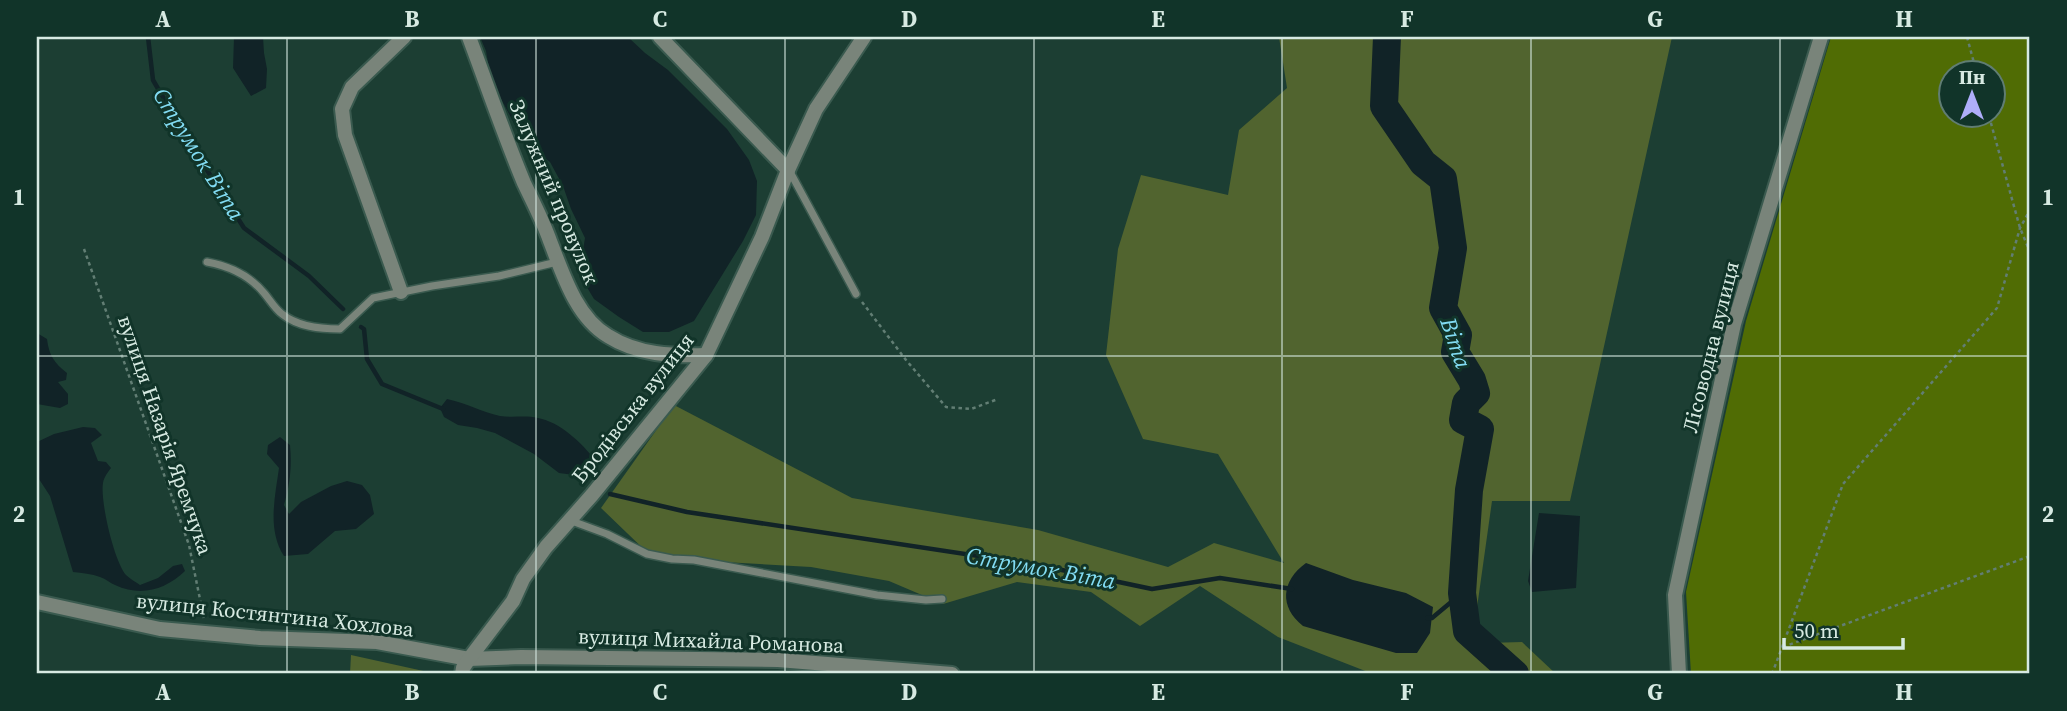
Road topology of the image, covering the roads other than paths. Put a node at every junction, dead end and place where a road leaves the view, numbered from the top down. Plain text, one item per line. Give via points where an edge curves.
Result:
1 (404, 37) edge
2 (469, 37) edge
3 (660, 37) edge
4 (864, 37) edge
5 (1821, 37) edge
6 (788, 170) junction
7 (207, 262) dead end
8 (557, 262) junction
9 (401, 292) junction
10 (856, 294) road end
11 (706, 355) junction
12 (569, 520) junction
13 (942, 600) dead end
14 (37, 602) edge
15 (469, 659) junction
16 (462, 674) edge
17 (953, 674) edge
18 (1679, 674) edge

1 - 9 street via 352,87 342,109 345,135
2 - 8 street, Залужний провулок
3 - 6 street
4 - 6 street, Бродівська вулиця via 817,109
5 - 18 street, Лісоводна вулиця via 1734,324 1675,595
6 - 10 lane
6 - 11 street, Бродівська вулиця
7 - 9 lane via 245,276 281,314 320,329 340,329 373,298
8 - 9 lane
8 - 11 street, Залужний провулок via 582,312 606,335 639,351
11 - 12 street, Бродівська вулиця
12 - 13 lane via 647,554 877,595
12 - 15 street, Бродівська вулиця
14 - 15 street, вулиця Костянтина Хохлова via 160,629 377,642
15 - 16 street, Бродівська вулиця
15 - 17 street, вулиця Михайла Романова via 778,660

